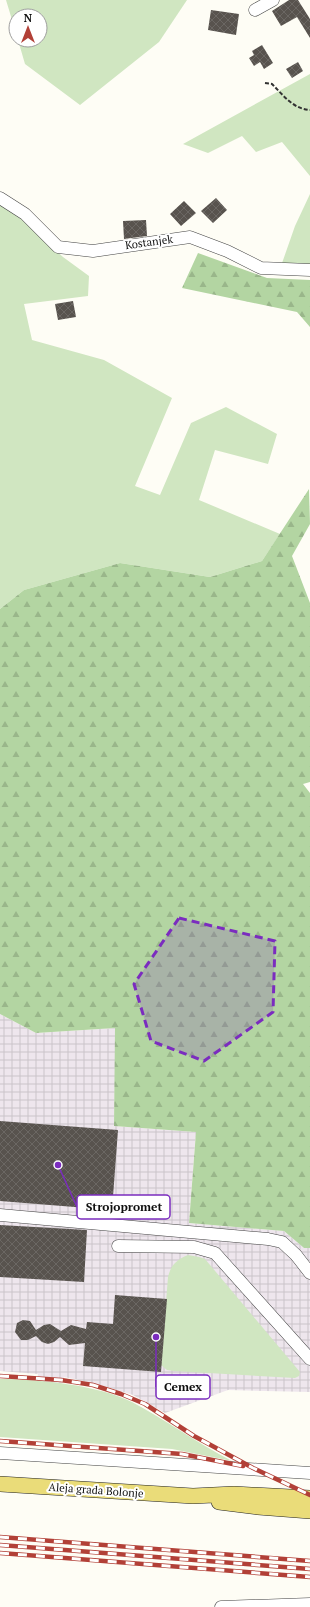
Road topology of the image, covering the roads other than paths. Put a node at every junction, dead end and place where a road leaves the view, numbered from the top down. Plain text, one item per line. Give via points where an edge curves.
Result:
1 (274, 0) edge
2 (255, 10) dead end
3 (0, 198) edge
4 (310, 270) edge
5 (0, 1215) edge
6 (118, 1246) dead end
7 (310, 1273) edge
8 (310, 1359) edge
9 (0, 1452) edge
10 (310, 1473) edge
11 (0, 1484) edge
12 (193, 1496) junction
13 (310, 1498) edge
14 (310, 1510) edge
15 (310, 1604) edge
16 (221, 1607) edge

1 - 2 street
3 - 4 street, Kostanjek via 25,214 58,247 93,251 190,236 261,268
5 - 7 street via 268,1239 282,1242
6 - 8 street via 194,1247 215,1253
9 - 10 street
11 - 12 main road, Aleja grada Bolonje
12 - 13 main road, Aleja grada Bolonje via 234,1494
12 - 14 main road, Aleja grada Bolonje via 258,1507
15 - 16 street

